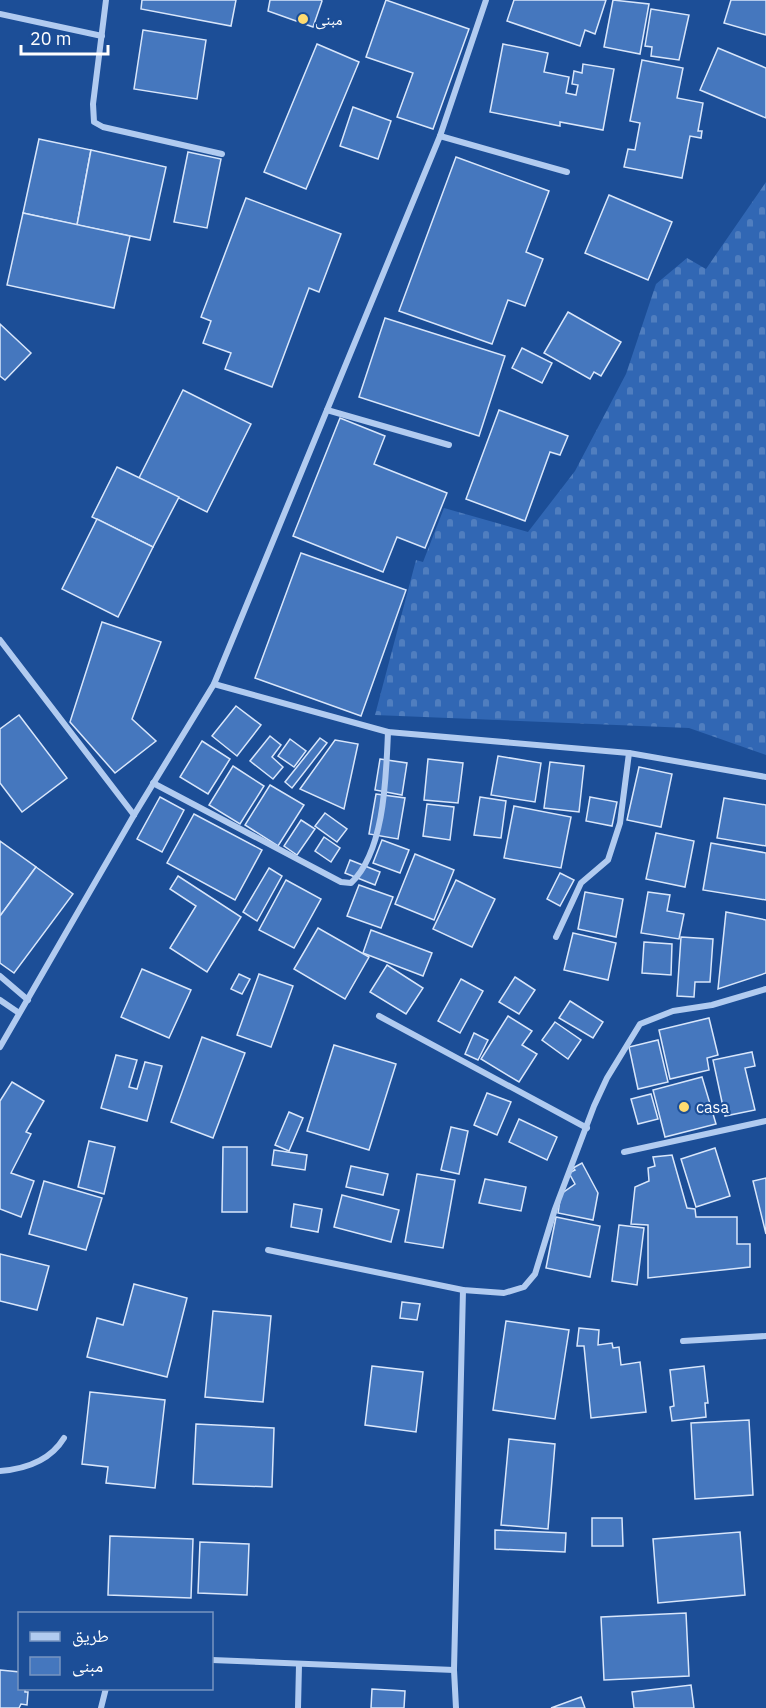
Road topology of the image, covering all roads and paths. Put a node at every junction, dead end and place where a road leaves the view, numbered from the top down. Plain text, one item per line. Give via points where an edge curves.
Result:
1 (106, 0) edge
2 (486, 0) edge
3 (0, 14) edge
4 (102, 36) junction
5 (440, 136) junction
6 (222, 154) dead end
7 (567, 172) dead end
8 (327, 410) junction
9 (449, 445) dead end
10 (0, 640) edge
11 (214, 684) junction
12 (388, 732) junction
13 (629, 753) junction
14 (766, 777) edge
15 (153, 783) junction
16 (134, 815) junction
17 (556, 937) dead end
18 (0, 976) edge
19 (766, 989) edge
20 (0, 1000) edge
21 (27, 1000) junction
22 (20, 1013) junction
23 (379, 1016) dead end
24 (0, 1047) edge
25 (766, 1121) edge
26 (587, 1128) junction
27 (624, 1152) dead end
28 (268, 1250) dead end
29 (463, 1290) junction
30 (766, 1336) edge
31 (683, 1341) dead end
32 (64, 1438) dead end
33 (0, 1471) edge
34 (213, 1660) edge
35 (299, 1665) junction
36 (454, 1670) junction
37 (106, 1690) edge
38 (101, 1708) edge
39 (298, 1708) edge
40 (456, 1708) edge

1 - 4 street
2 - 5 street
3 - 4 street
4 - 6 street via 94,122 103,128
5 - 7 street
5 - 8 street
8 - 9 street
8 - 11 street
10 - 16 street
11 - 12 street
11 - 15 street
12 - 13 street
12 - 15 street via 385,797 378,831 360,875 351,883 341,882
13 - 14 street
13 - 17 street via 620,823 608,860 581,883
15 - 16 street
16 - 21 street
18 - 21 street
19 - 26 street via 640,1023 607,1078
20 - 22 street
21 - 22 street
22 - 24 street
23 - 26 street
25 - 27 street
26 - 29 street via 535,1274 524,1287 504,1293
28 - 29 street
29 - 36 street
30 - 31 street
32 - 33 street via 49,1456 33,1465
34 - 35 street
35 - 36 street
35 - 39 street
36 - 40 street
37 - 38 street

